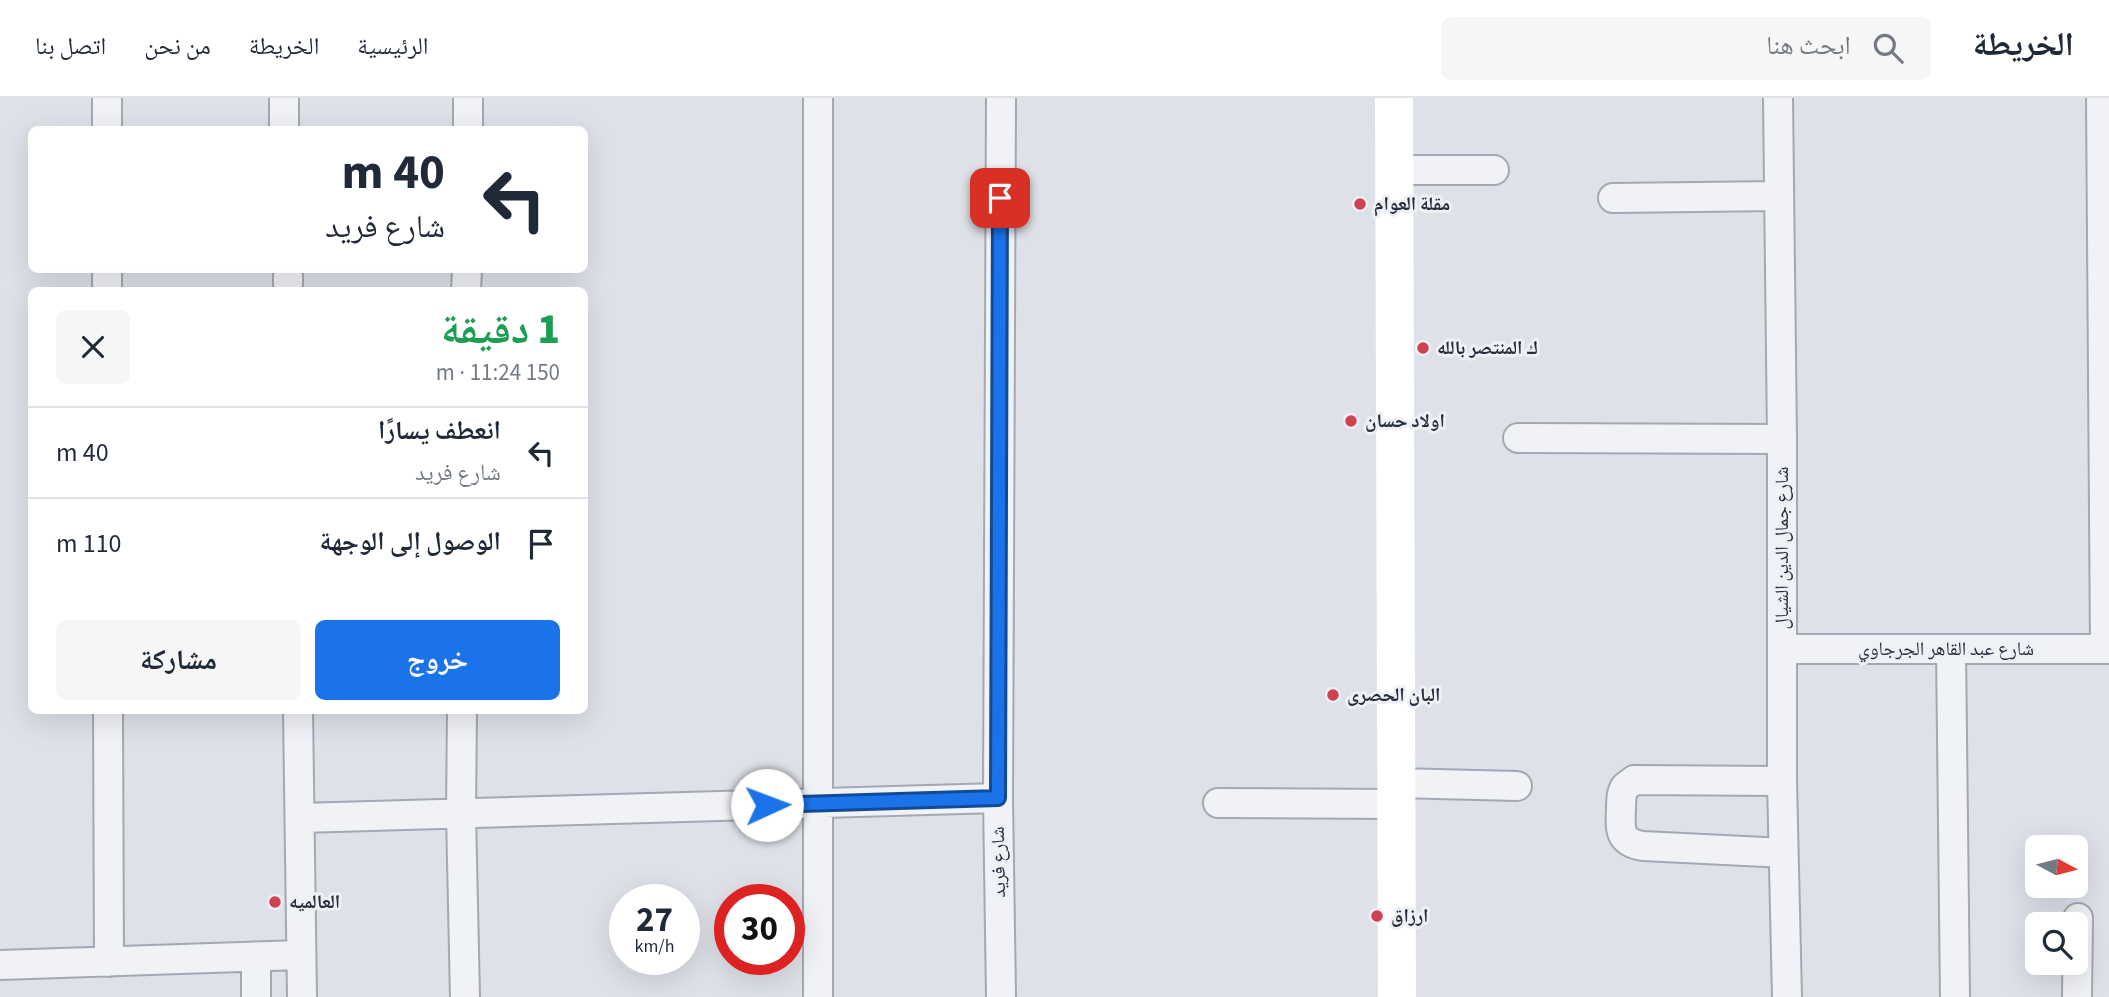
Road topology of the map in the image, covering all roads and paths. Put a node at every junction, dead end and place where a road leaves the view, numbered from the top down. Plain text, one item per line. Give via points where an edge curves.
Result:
1 (107, 98) edge
2 (284, 98) edge
3 (468, 98) edge
4 (818, 98) edge
5 (1001, 98) edge
6 (1394, 98) edge
7 (1778, 98) edge
8 (2101, 98) edge
9 (107, 126) edge
10 (284, 126) edge
11 (468, 126) edge
12 (1394, 170) junction
13 (1494, 170) dead end
14 (1779, 196) junction
15 (1613, 198) dead end
16 (1518, 438) dead end
17 (1782, 439) junction
18 (1782, 649) junction
19 (1951, 649) junction
20 (2107, 649) edge
21 (108, 714) edge
22 (298, 714) edge
23 (462, 714) edge
24 (1782, 781) junction
25 (1517, 786) dead end
26 (1397, 793) junction
27 (998, 798) junction
28 (1219, 803) dead end
29 (818, 804) junction
30 (461, 814) junction
31 (300, 818) junction
32 (1783, 853) junction
33 (301, 955) junction
34 (256, 957) junction
35 (109, 961) junction
36 (0, 965) edge
37 (2077, 975) edge
38 (256, 997) edge
39 (302, 997) edge
40 (465, 997) edge
41 (818, 997) edge
42 (1000, 997) edge
43 (1397, 997) edge
44 (1787, 997) edge
45 (1955, 997) edge
46 (2077, 997) edge

1 - 9 street
2 - 10 street
3 - 11 street
4 - 29 street
5 - 27 street, شارع فريد
6 - 12 main road
7 - 14 street, شارع جمال الدين الشيال
8 - 20 street
12 - 13 street
12 - 26 main road
14 - 15 street
14 - 17 street, شارع جمال الدين الشيال
16 - 17 street
17 - 18 street, شارع جمال الدين الشيال
18 - 19 street, شارع عبد القاهر الجرجاوي
18 - 24 street, شارع جمال الدين الشيال
19 - 20 street, شارع عبد القاهر الجرجاوي
19 - 45 street
21 - 35 street
22 - 31 street
23 - 30 street
24 - 32 street, شارع جمال الدين الشيال
24 - 32 street via 1634,780 1621,798 1620,828 1633,845
25 - 26 street
26 - 28 street
26 - 43 main road
27 - 29 street
27 - 42 street, شارع فريد
29 - 30 street
29 - 41 street
30 - 31 street
30 - 40 street
31 - 33 street
32 - 44 street, شارع جمال الدين الشيال
33 - 34 street
33 - 39 street
34 - 35 street
34 - 38 street
35 - 36 street
37 - 46 street

